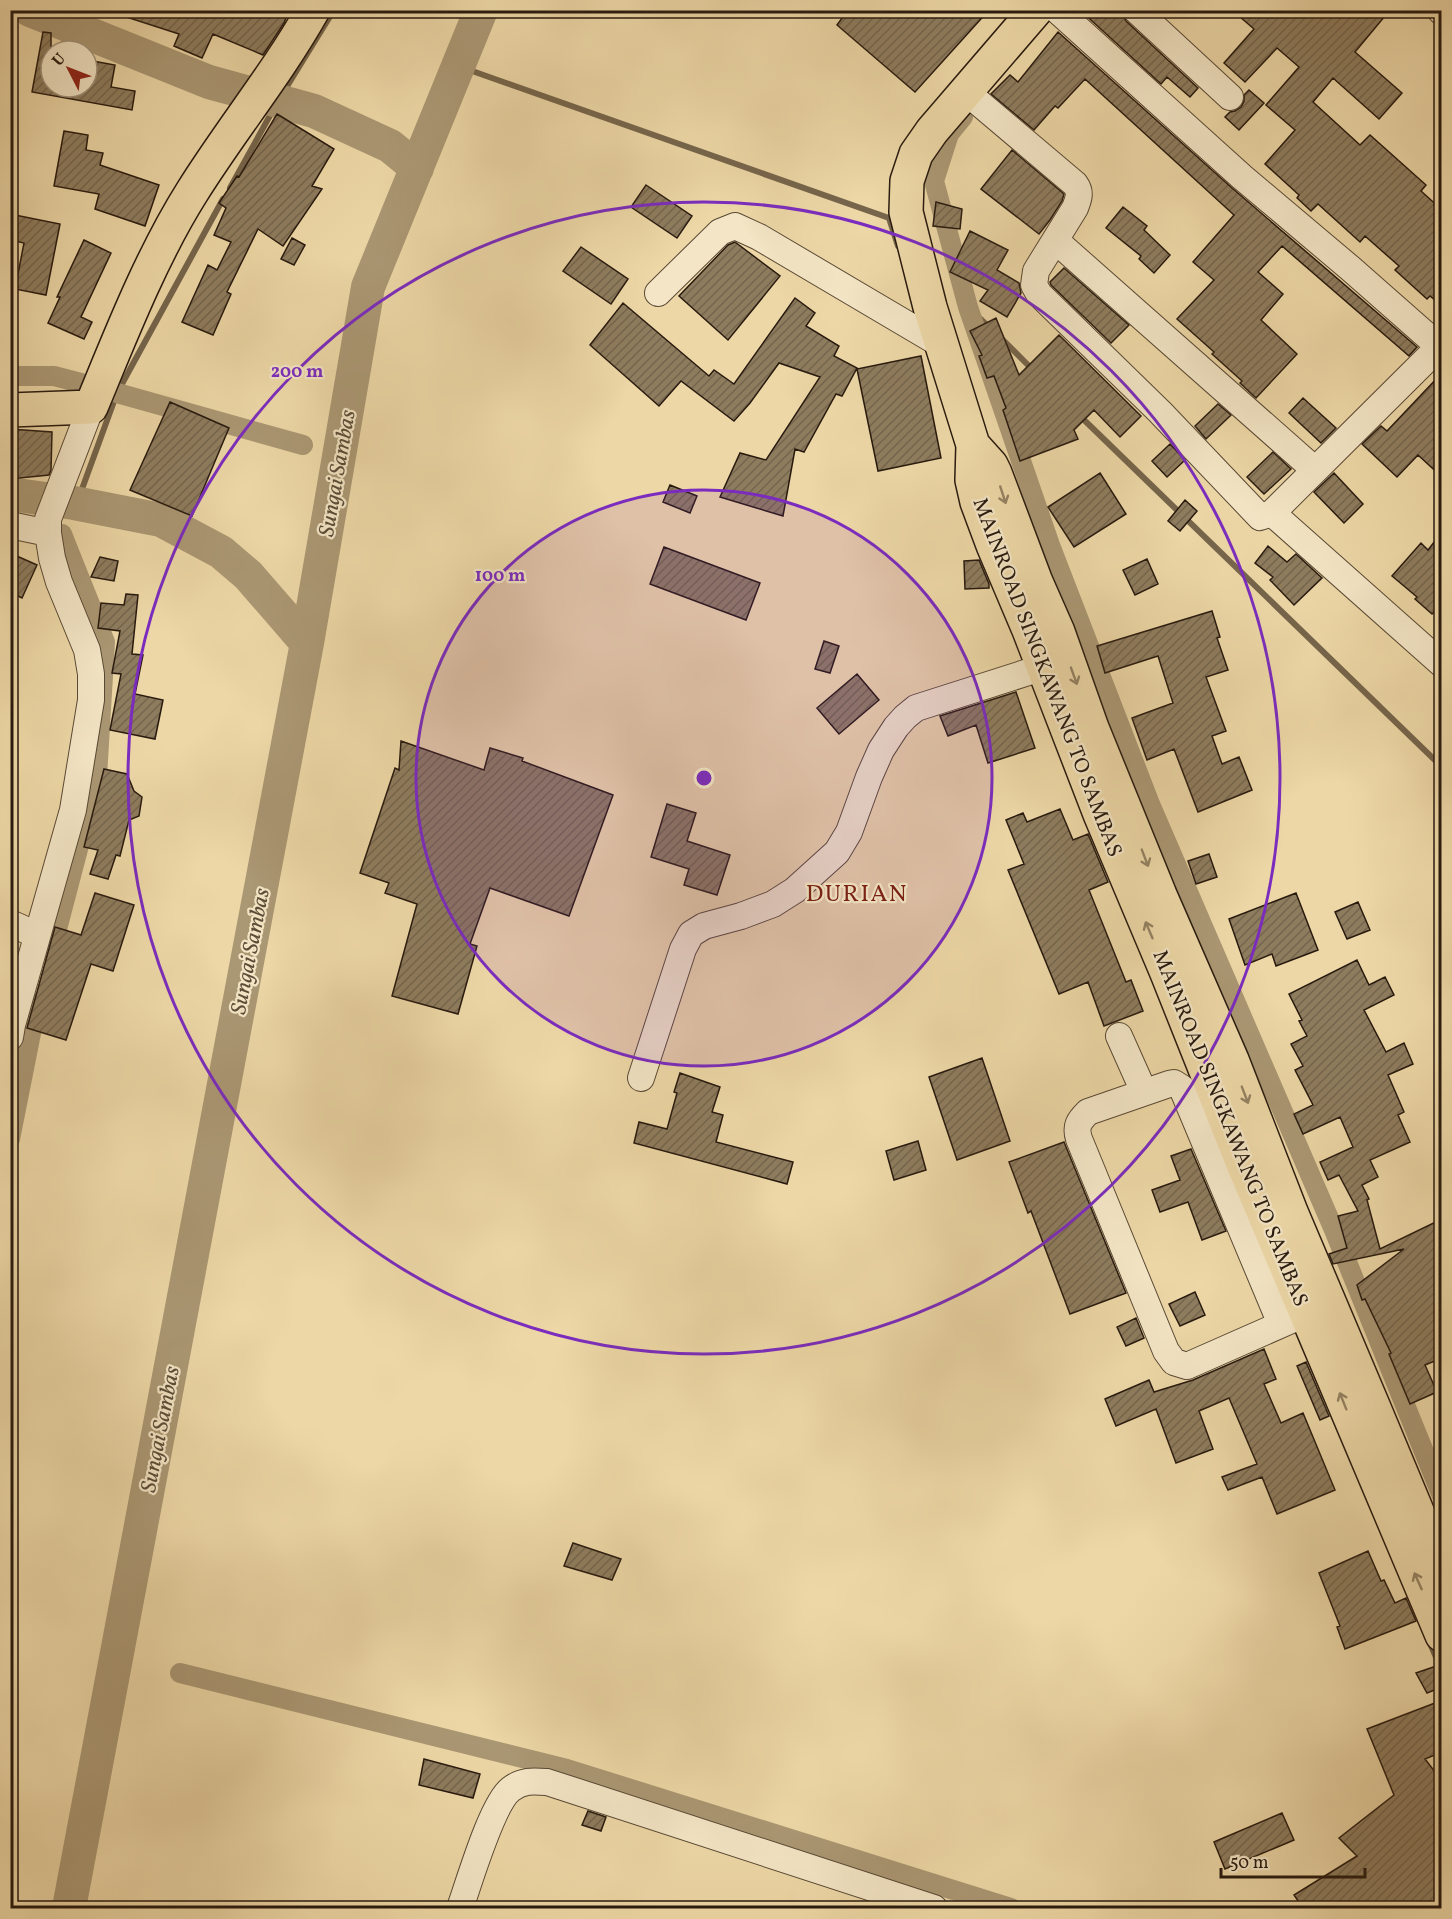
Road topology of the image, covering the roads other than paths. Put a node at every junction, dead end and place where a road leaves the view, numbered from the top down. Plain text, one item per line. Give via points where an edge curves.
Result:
1 (313, 10) edge
2 (1036, 10) edge
3 (1057, 10) edge
4 (1136, 10) edge
5 (965, 91) junction
6 (1230, 97) dead end
7 (1056, 241) junction
8 (658, 293) dead end
9 (942, 345) junction
10 (1440, 348) edge
11 (91, 407) junction
12 (10, 410) edge
13 (973, 445) junction
14 (1315, 470) junction
15 (1272, 513) junction
16 (10, 525) edge
17 (48, 526) junction
18 (1442, 664) edge
19 (1044, 667) junction
20 (10, 923) edge
21 (37, 935) junction
22 (11, 1029) edge
23 (1119, 1036) dead end
24 (1218, 1064) junction
25 (641, 1078) dead end
26 (1144, 1092) junction
27 (1217, 1136) junction
28 (1294, 1318) junction
29 (1442, 1571) edge
30 (1442, 1635) edge
31 (460, 1908) edge
32 (934, 1908) edge

1 - 11 highway via 190,194 128,320
2 - 5 highway
3 - 10 street
4 - 6 street
5 - 7 street via 1078,188 1075,208
5 - 9 highway via 916,154 907,181 906,212
7 - 14 street
7 - 15 street via 1036,271 1034,285 1039,294 1160,412 1253,511 1260,517
8 - 9 street via 720,232 735,226
9 - 13 highway
10 - 14 street
11 - 12 highway
11 - 17 street
13 - 19 highway, MAINROAD SINGKAWANG TO SAMBAS via 972,480 977,502
13 -> 24 highway, MAINROAD SINGKAWANG TO SAMBAS via 996,473 1092,728 1184,953
14 - 15 street
15 - 18 street
16 - 17 street
17 - 21 street via 59,582 87,650 92,674 73,810
24 -> 19 highway, MAINROAD SINGKAWANG TO SAMBAS via 1100,814
19 - 25 street via 916,708 896,727 881,750 849,832 837,852 795,890 773,904 704,926 691,934
20 - 21 street
21 - 22 street
23 - 26 street
24 - 27 highway, MAINROAD SINGKAWANG TO SAMBAS
24 -> 29 highway, MAINROAD SINGKAWANG TO SAMBAS via 1291,1212
26 - 27 street via 1178,1084
26 - 28 street via 1088,1112 1076,1130 1166,1351 1174,1362 1187,1366
27 - 28 highway, MAINROAD SINGKAWANG TO SAMBAS
30 -> 28 highway, MAINROAD SINGKAWANG TO SAMBAS via 1364,1454
31 - 32 street via 501,1800 527,1781 547,1782

